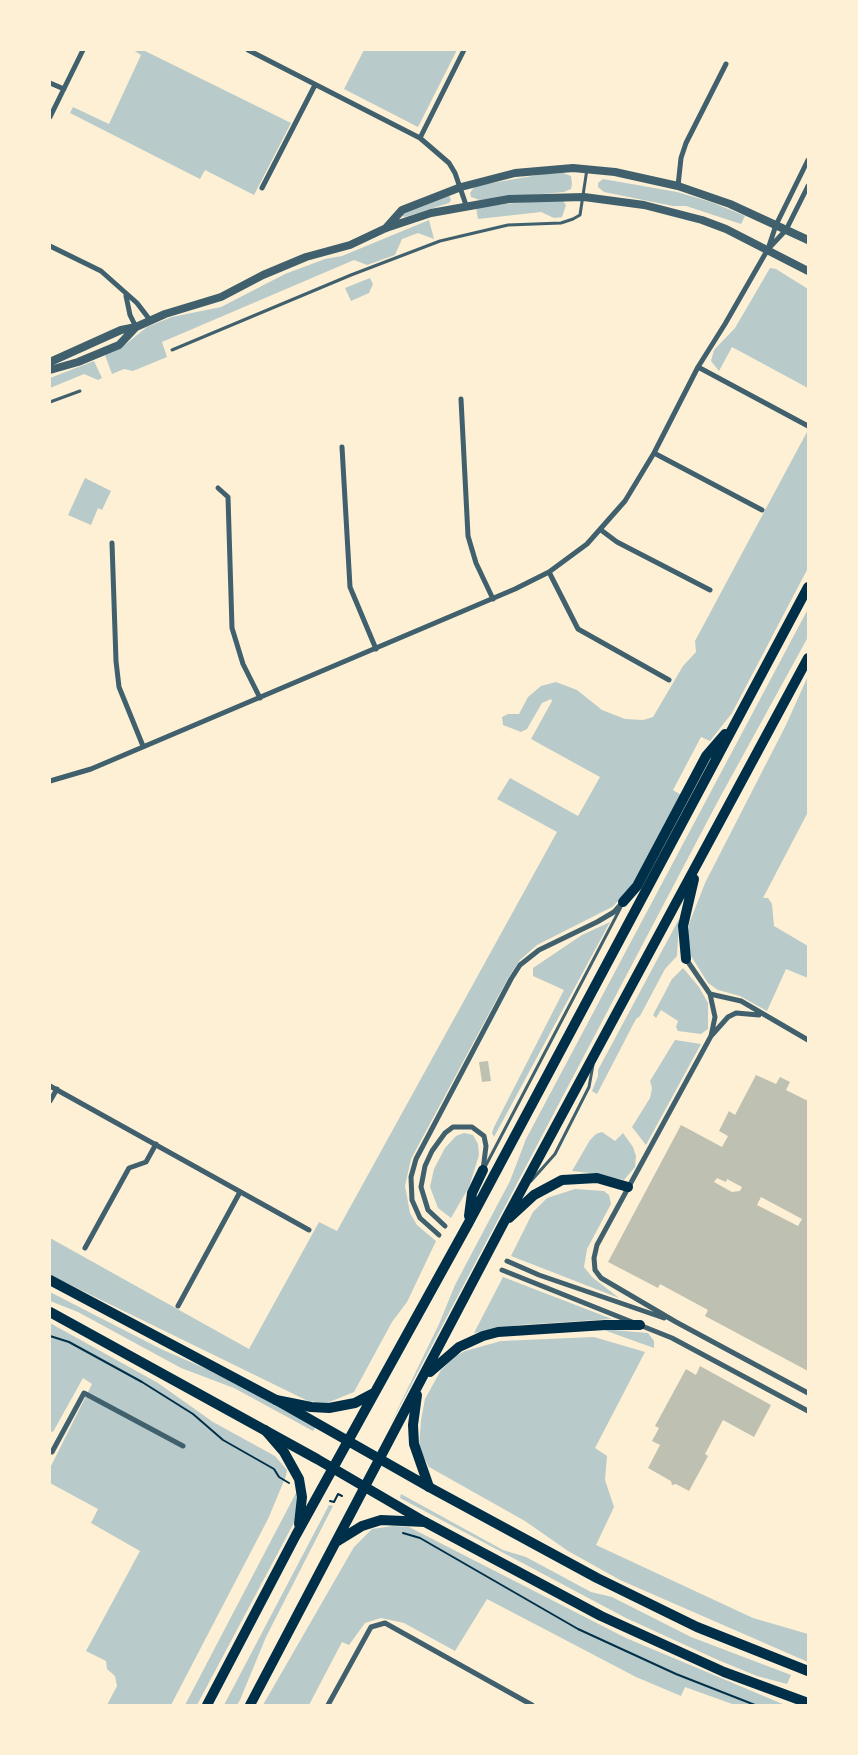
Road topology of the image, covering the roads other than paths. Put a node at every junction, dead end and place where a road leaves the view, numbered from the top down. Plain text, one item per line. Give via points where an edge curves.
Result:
1 (83, 50) edge
2 (248, 50) edge
3 (464, 50) edge
4 (726, 64) dead end
5 (50, 83) edge
6 (315, 84) junction
7 (64, 89) junction
8 (50, 117) edge
9 (420, 138) junction
10 (808, 160) edge
11 (587, 168) junction
12 (678, 186) junction
13 (808, 186) edge
14 (461, 187) junction
15 (262, 188) dead end
16 (584, 197) junction
17 (466, 205) junction
18 (776, 224) junction
19 (386, 228) junction
20 (786, 230) junction
21 (808, 240) edge
22 (50, 246) edge
23 (768, 249) junction
24 (808, 271) edge
25 (126, 295) junction
26 (150, 320) junction
27 (136, 327) junction
28 (172, 350) dead end
29 (50, 362) edge
30 (698, 367) junction
31 (50, 370) edge
32 (80, 390) dead end
33 (461, 399) dead end
34 (50, 402) edge
35 (808, 426) edge
36 (342, 447) dead end
37 (654, 453) junction
38 (218, 488) dead end
39 (762, 510) dead end
40 (601, 530) junction
41 (112, 543) dead end
42 (548, 572) junction
43 (808, 587) edge
44 (710, 590) dead end
45 (493, 599) junction
46 (376, 648) junction
47 (808, 658) edge
48 (669, 680) dead end
49 (260, 698) junction
50 (735, 724) junction
51 (143, 746) junction
52 (50, 781) edge
53 (697, 866) junction
54 (623, 902) junction
55 (686, 959) joint
56 (710, 994) junction
57 (762, 1015) junction
58 (711, 1036) junction
59 (808, 1040) edge
60 (50, 1086) edge
61 (57, 1090) junction
62 (50, 1101) edge
63 (156, 1144) junction
64 (483, 1170) junction
65 (628, 1187) junction
66 (240, 1192) junction
67 (468, 1224) junction
68 (503, 1224) junction
69 (445, 1226) dead end
70 (309, 1230) dead end
71 (439, 1235) dead end
72 (85, 1248) dead end
73 (507, 1261) dead end
74 (502, 1270) dead end
75 (50, 1280) edge
76 (178, 1306) dead end
77 (50, 1312) edge
78 (676, 1322) junction
79 (640, 1325) junction
80 (420, 1384) junction
81 (375, 1392) junction
82 (808, 1393) edge
83 (276, 1400) junction
84 (808, 1411) edge
85 (265, 1430) junction
86 (348, 1442) junction
87 (183, 1446) dead end
88 (51, 1452) edge
89 (379, 1458) junction
90 (334, 1468) junction
91 (364, 1486) junction
92 (429, 1487) junction
93 (425, 1522) junction
94 (296, 1535) junction
95 (335, 1542) junction
96 (808, 1671) edge
97 (808, 1703) edge
98 (207, 1705) edge
99 (250, 1705) edge
100 (328, 1705) edge
101 (532, 1705) edge

1 - 7 street
2 - 6 street
3 - 9 street
4 - 12 street via 686,143
5 - 7 street
6 - 9 street
6 - 15 street
7 - 8 street
9 - 14 street via 449,163
10 - 18 street
11 - 12 street
11 - 14 street via 515,173
11 - 16 lane
12 - 18 street
13 - 20 street
14 - 17 street
14 - 19 street via 402,210
16 - 17 street via 509,199
16 - 23 street via 644,204 726,229
16 - 28 lane via 580,215 561,223 508,225 440,241 351,274
17 - 19 street
18 - 20 street
18 - 23 street
19 - 26 street via 350,245 306,256 216,299
20 - 21 street
20 - 23 street
22 - 25 street via 101,271
23 - 24 street
23 - 30 street
25 - 26 street
25 - 27 street
26 - 27 street
27 - 29 street via 121,330
27 - 31 street via 125,341 113,348
30 - 35 street
30 - 37 street
32 - 34 lane
33 - 45 street via 468,536 476,563
36 - 46 street via 350,587
37 - 39 street
37 - 40 street via 625,501
38 - 49 street via 228,497 232,628 243,664
40 - 42 street
40 - 44 street via 617,542
41 - 51 street via 119,687
42 - 45 street
42 - 48 street via 578,629
43 - 50 main road
45 - 46 street
46 - 49 street
47 - 53 main road
49 - 51 street
50 - 54 main road via 706,756 637,886
50 - 67 main road
51 - 52 street
53 - 55 main road via 683,926
53 - 68 main road
54 - 64 lane
54 - 71 street via 597,922 539,950 520,964 511,979 416,1159 412,1200 420,1218
55 - 56 street
56 - 57 street via 741,1001
56 - 58 street via 715,1017
57 - 58 street via 736,1013
57 - 59 street
58 - 65 street
60 - 61 street
61 - 62 street
61 - 63 street
63 - 66 street
63 - 72 street via 146,1162 129,1168
64 - 67 main road via 472,1193
64 - 69 street via 484,1136 472,1127 453,1127 445,1133 425,1166 421,1187 428,1210
65 - 68 main road via 596,1178 562,1180 534,1195
65 - 78 street via 597,1245 595,1270 601,1278
66 - 70 street
66 - 76 street
67 - 81 main road
68 - 80 main road
73 - 78 street
74 - 79 street
75 - 83 main road
77 - 85 main road
78 - 82 street
79 - 80 main road via 518,1329 483,1336 447,1356
79 - 84 street via 672,1338
80 - 89 main road
80 - 92 main road via 413,1438
81 - 83 main road via 355,1403 329,1408
81 - 86 main road
83 - 86 main road
85 - 90 main road
85 - 94 main road via 284,1452 299,1478 302,1496
86 - 89 main road
86 - 90 main road
87 - 88 street via 84,1394
89 - 91 main road
89 - 92 main road
90 - 91 main road
90 - 94 main road
91 - 93 main road
91 - 95 main road
92 - 96 main road via 660,1609
93 - 95 main road via 381,1520 362,1526
93 - 97 main road via 609,1620 724,1672
94 - 98 main road
95 - 99 main road
100 - 101 street via 371,1627 385,1623

